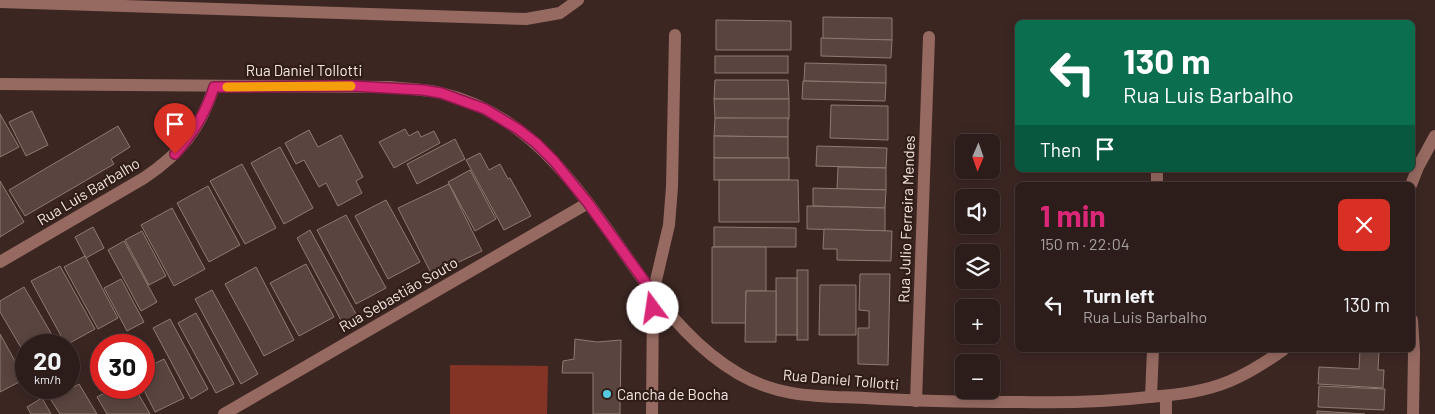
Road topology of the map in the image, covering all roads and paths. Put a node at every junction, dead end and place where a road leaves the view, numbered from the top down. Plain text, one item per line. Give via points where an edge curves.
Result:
1 (578, 0) edge
2 (0, 2) edge
3 (675, 35) dead end
4 (929, 37) dead end
5 (0, 84) edge
6 (214, 87) junction
7 (1435, 136) edge
8 (1412, 182) edge
9 (588, 203) junction
10 (0, 262) edge
11 (653, 293) junction
12 (1153, 352) edge
13 (1280, 352) edge
14 (1412, 352) edge
15 (1166, 396) junction
16 (1152, 397) junction
17 (916, 401) junction
18 (224, 414) edge
19 (652, 414) edge
20 (1166, 414) edge
21 (1413, 414) edge

1 - 2 street via 560,14 526,19
3 - 11 street via 669,225
4 - 17 street, Rua Julio Ferreira Mendes
5 - 6 street, Rua Daniel Tollotti
6 - 9 street, Rua Daniel Tollotti via 352,86 441,93 485,109 518,129 554,161
6 - 10 street, Rua Luis Barbalho via 209,103 188,140 164,164
7 - 8 street
9 - 11 street, Rua Daniel Tollotti
9 - 18 street, Rua Sebastião Souto
11 - 17 street, Rua Daniel Tollotti via 703,348 739,374 766,386 794,394
11 - 19 street
12 - 16 street
13 - 15 street, Rua Daniel Tollotti via 1229,382
14 - 21 street
15 - 16 street, Rua Daniel Tollotti
15 - 20 street
16 - 17 street, Rua Daniel Tollotti via 1113,401

